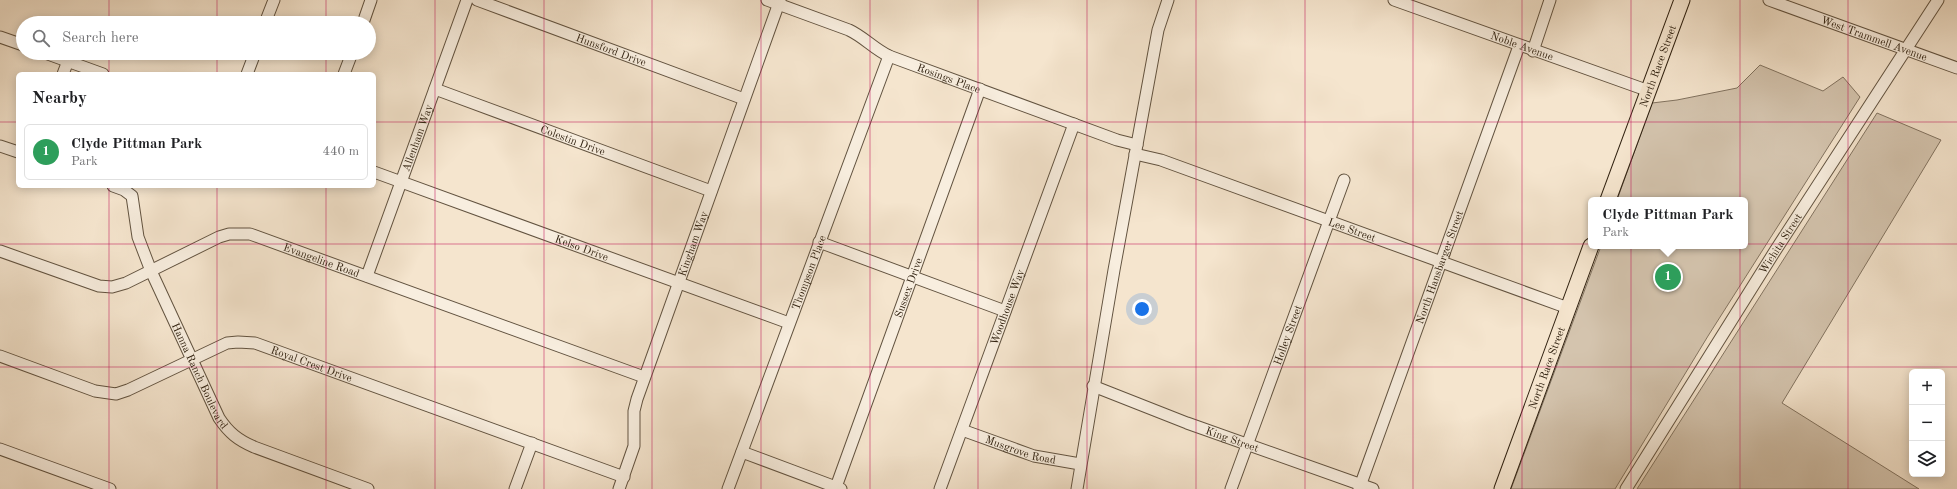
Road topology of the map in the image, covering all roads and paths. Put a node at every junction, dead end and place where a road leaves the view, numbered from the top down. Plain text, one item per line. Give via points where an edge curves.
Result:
1 (274, 0) edge
2 (371, 0) edge
3 (467, 0) edge
4 (477, 0) edge
5 (767, 0) edge
6 (1168, 0) edge
7 (1394, 0) edge
8 (1550, 0) edge
9 (1682, 0) edge
10 (1769, 0) edge
11 (1938, 0) edge
12 (779, 2) edge
13 (1416, 4) edge
14 (268, 16) edge
15 (365, 16) edge
16 (0, 37) edge
17 (16, 43) edge
18 (1519, 46) junction
19 (1906, 50) junction
20 (1533, 51) junction
21 (889, 56) junction
22 (68, 60) edge
23 (75, 60) edge
24 (252, 60) edge
25 (349, 60) edge
26 (1957, 68) edge
27 (64, 72) edge
28 (99, 72) edge
29 (248, 72) edge
30 (345, 72) edge
31 (435, 89) junction
32 (980, 89) junction
33 (1649, 91) junction
34 (744, 99) junction
35 (1074, 124) junction
36 (0, 146) edge
37 (1136, 149) junction
38 (16, 151) edge
39 (376, 173) edge
40 (1344, 180) dead end
41 (402, 182) junction
42 (117, 188) edge
43 (711, 191) junction
44 (1609, 197) edge
45 (1329, 221) junction
46 (819, 242) junction
47 (1590, 249) edge
48 (0, 251) edge
49 (1441, 262) junction
50 (151, 271) junction
51 (367, 276) junction
52 (912, 276) junction
53 (679, 282) junction
54 (1568, 308) junction
55 (1005, 311) junction
56 (789, 323) junction
57 (0, 356) edge
58 (192, 360) junction
59 (644, 377) junction
60 (1093, 386) junction
61 (962, 430) junction
62 (532, 443) junction
63 (1247, 444) junction
64 (0, 449) edge
65 (742, 452) junction
66 (1080, 464) junction
67 (624, 477) junction
68 (1359, 487) edge
69 (839, 488) edge
70 (110, 489) edge
71 (368, 489) edge
72 (515, 489) edge
73 (619, 489) edge
74 (728, 489) edge
75 (940, 489) edge
76 (1077, 489) edge
77 (1230, 489) edge
78 (1373, 489) edge
79 (1502, 489) edge
80 (1626, 489) edge

1 - 14 street
2 - 15 street
3 - 31 street, Allenham Way
4 - 34 street, Hunsford Drive
5 - 12 street, Rosings Place
6 - 37 street via 1158,30
7 - 13 street, Noble Avenue
8 - 20 street
9 - 33 main road, North Race Street
10 - 19 street, West Trammell Avenue
11 - 19 street, Wichita Street
12 - 21 street, Rosings Place via 850,30
12 - 34 street, Kingham Way
13 - 18 street, Noble Avenue
16 - 17 street
18 - 20 street, Noble Avenue
18 - 49 street, North Hansbarger Street
19 - 26 street, West Trammell Avenue
19 - 80 street, Wichita Street via 1775,251
20 - 33 street, Noble Avenue
21 - 32 street, Rosings Place
21 - 46 street, Thompson Place
22 - 27 street
23 - 28 street
24 - 29 street
25 - 30 street
31 - 41 street, Allenham Way
31 - 43 street, Colestin Drive
32 - 35 street, Rosings Place
32 - 52 street, Sussex Drive
33 - 44 main road, North Race Street
34 - 43 street, Kingham Way
35 - 37 street, Rosings Place
35 - 55 street, Woodhouse Way
36 - 38 street
37 - 45 street, Lee Street
37 - 60 street
39 - 41 street, Kelso Drive
40 - 45 street, Holley Street
41 - 51 street, Allenham Way
41 - 53 street, Kelso Drive
42 - 50 street, Hanna Ranch Boulevard via 132,196 138,237
43 - 53 street, Kingham Way
45 - 49 street, Lee Street
45 - 63 street, Holley Street
46 - 52 street
46 - 56 street, Thompson Place
47 - 54 main road, North Race Street
48 - 50 street, Evangeline Road via 99,286 118,285
49 - 54 street, Lee Street
49 - 68 street, North Hansbarger Street
50 - 51 street, Evangeline Road via 219,237 239,233 262,237
50 - 58 street, Hanna Ranch Boulevard
51 - 59 street, Evangeline Road
52 - 55 street
52 - 69 street, Sussex Drive
53 - 56 street, Kelso Drive
53 - 59 street, Kingham Way
54 - 79 main road, North Race Street
55 - 61 street, Woodhouse Way
56 - 65 street, Thompson Place
57 - 58 street, Royal Crest Drive via 95,391 116,394
58 - 62 street, Royal Crest Drive via 227,343 256,343
58 - 71 street, Hanna Ranch Boulevard via 219,418 238,440
59 - 67 street, Kingham Way via 634,411 634,446
60 - 63 street, King Street
60 - 66 street
61 - 66 street, Musgrove Road via 1034,456
61 - 75 street, Woodhouse Way
62 - 67 street, Royal Crest Drive
62 - 72 street
63 - 68 street, King Street
63 - 77 street, Holley Street
64 - 70 street
65 - 69 street
65 - 74 street, Thompson Place
66 - 76 street
67 - 73 street, Kingham Way
68 - 78 street, King Street

